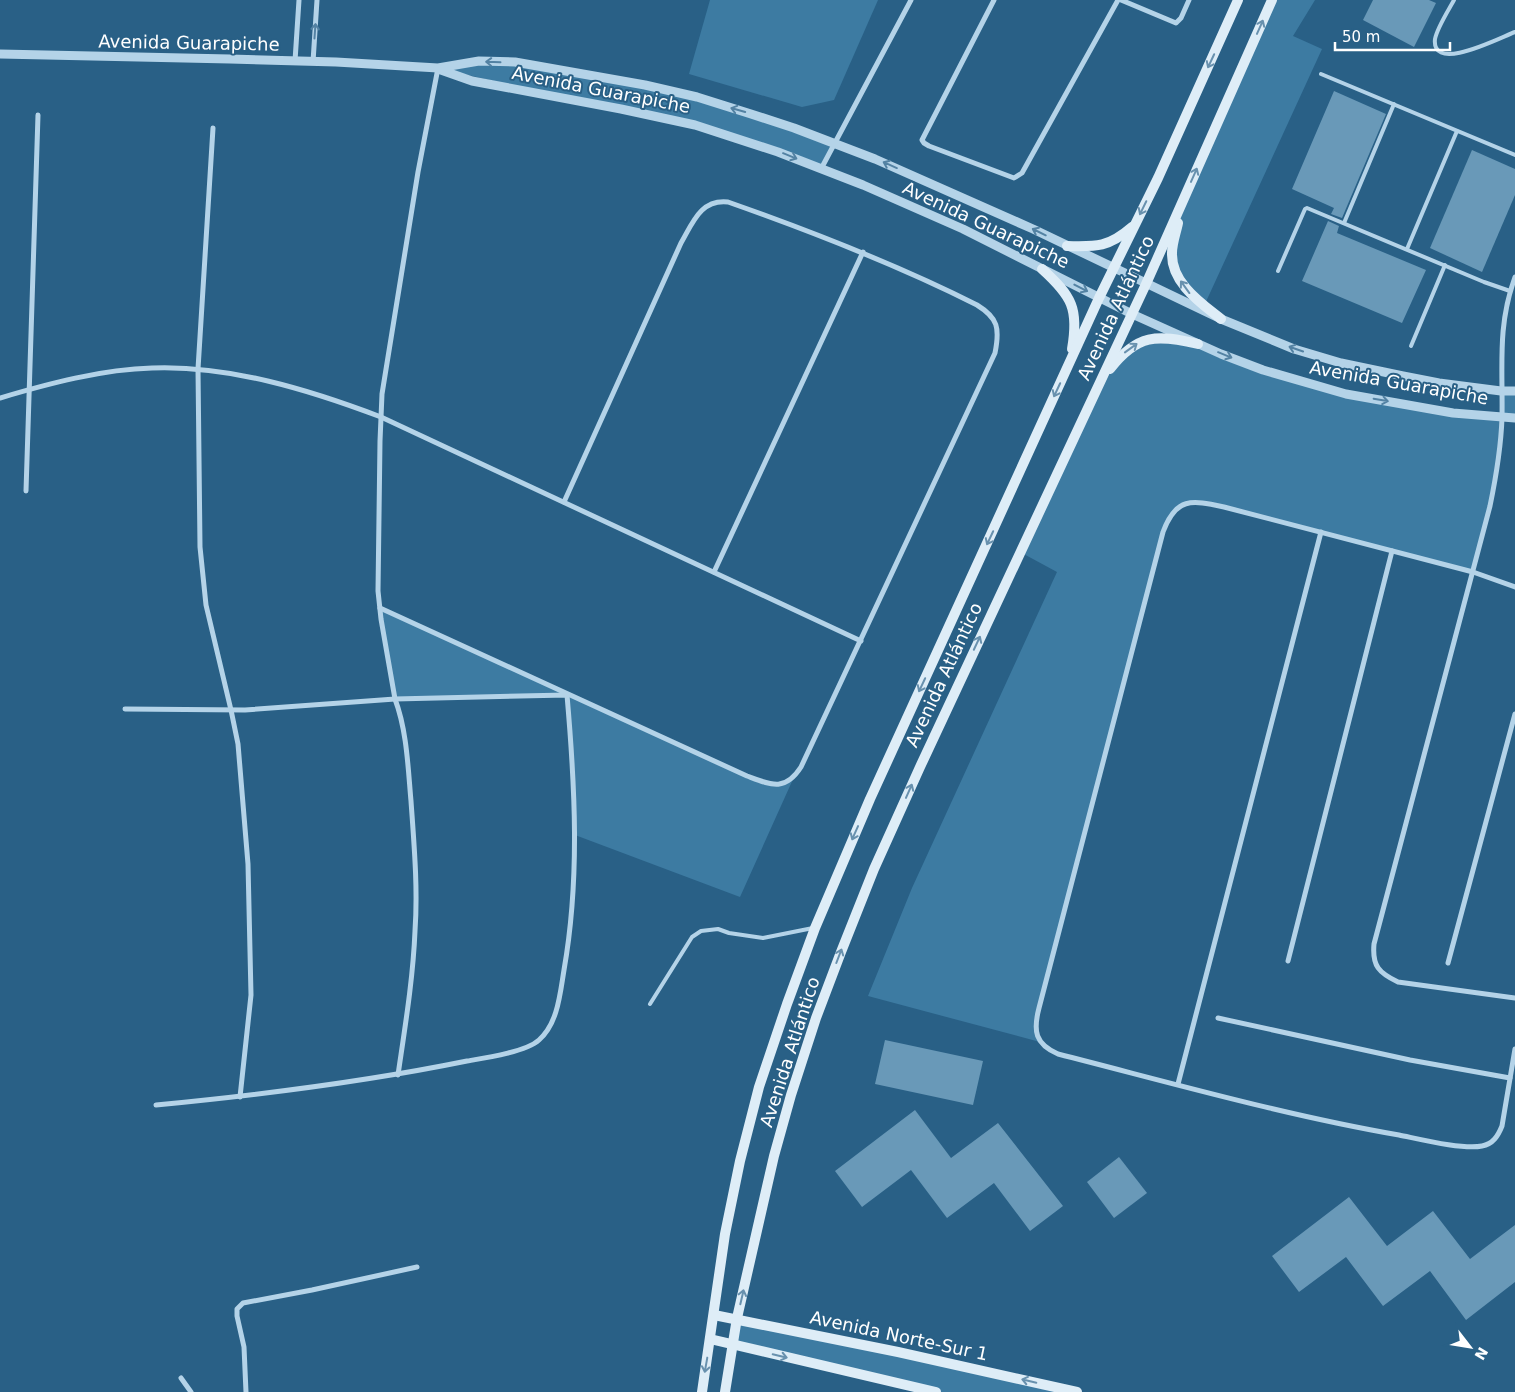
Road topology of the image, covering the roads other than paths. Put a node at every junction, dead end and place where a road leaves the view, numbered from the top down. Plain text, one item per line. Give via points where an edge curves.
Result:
1 (298, 0) edge
2 (317, 0) edge
3 (911, 0) edge
4 (994, 0) edge
5 (1119, 0) edge
6 (1189, 0) edge
7 (1238, 0) edge
8 (1272, 0) edge
9 (1454, 0) edge
10 (1515, 32) edge
11 (0, 54) edge
12 (295, 61) junction
13 (313, 62) junction
14 (438, 68) junction
15 (1321, 74) dead end
16 (1394, 104) junction
17 (38, 115) dead end
18 (213, 128) dead end
19 (1457, 131) junction
20 (834, 143) junction
21 (1515, 155) edge
22 (821, 169) junction
23 (1185, 196) junction
24 (1344, 223) junction
25 (1135, 225) junction
26 (1067, 246) junction
27 (1407, 250) junction
28 (863, 252) junction
29 (1445, 265) junction
30 (1114, 268) junction
31 (1042, 269) junction
32 (1278, 271) dead end
33 (1515, 277) edge
34 (1146, 284) junction
35 (1510, 291) junction
36 (1099, 298) junction
37 (1132, 314) junction
38 (1222, 319) junction
39 (1198, 344) junction
40 (1411, 346) dead end
41 (198, 369) junction
42 (1066, 371) junction
43 (1099, 384) junction
44 (31, 389) junction
45 (1501, 391) junction
46 (1515, 391) edge
47 (0, 398) edge
48 (381, 417) junction
49 (1502, 418) junction
50 (1515, 418) edge
51 (26, 491) dead end
52 (564, 502) junction
53 (1321, 532) junction
54 (1392, 551) junction
55 (714, 572) junction
56 (1473, 572) junction
57 (1515, 586) edge
58 (380, 608) junction
59 (861, 641) junction
60 (567, 695) junction
61 (395, 699) junction
62 (125, 709) dead end
63 (231, 710) junction
64 (1515, 714) edge
65 (815, 928) junction
66 (1288, 961) dead end
67 (1448, 963) dead end
68 (1515, 998) edge
69 (650, 1004) dead end
70 (1218, 1018) dead end
71 (1515, 1049) edge
72 (398, 1074) junction
73 (1510, 1078) junction
74 (1178, 1084) junction
75 (240, 1097) junction
76 (156, 1105) dead end
77 (417, 1267) dead end
78 (714, 1315) junction
79 (737, 1318) junction
80 (710, 1339) junction
81 (733, 1345) junction
82 (181, 1378) dead end
83 (191, 1392) edge
84 (246, 1392) edge
85 (702, 1392) edge
86 (725, 1392) edge
87 (936, 1392) edge
88 (1077, 1392) edge

1 - 12 street
13 -> 2 street
3 - 20 street
4 - 5 street via 922,140 1014,178 1022,173
5 - 6 street via 1176,23
7 -> 25 main road, Avenida Atlántico
23 -> 8 main road, Avenida Atlántico
9 - 10 lane via 1435,40 1441,53 1456,55
11 - 12 street, Avenida Guarapiche
12 - 13 street, Avenida Guarapiche
13 - 14 street, Avenida Guarapiche
20 -> 14 street, Avenida Guarapiche via 751,114 646,85 515,62 478,61
14 -> 22 street, Avenida Guarapiche via 472,82 621,108 695,125
14 - 48 street via 389,344
15 - 16 lane
16 - 19 lane
16 - 24 lane
17 - 44 street
18 - 41 street
19 - 21 lane
19 - 27 lane
20 - 22 street
26 -> 20 street, Avenida Guarapiche via 990,209
22 - 31 street, Avenida Guarapiche via 963,229
23 - 34 main road, Avenida Atlántico
38 -> 23 main road via 1193,297 1173,266 1172,253
24 - 27 lane
24 - 32 lane via 1307,208
25 - 26 main road via 1107,244
25 - 30 main road, Avenida Atlántico
26 - 30 street, Avenida Guarapiche
27 - 29 lane
28 - 52 street via 728,202 709,203 681,243
28 - 55 street
28 - 59 street via 976,304 994,320 998,338 996,353
29 - 35 lane
29 - 40 lane
30 - 34 street, Avenida Guarapiche
30 - 36 main road, Avenida Atlántico
31 -> 36 street, Avenida Guarapiche
31 - 42 main road via 1062,287 1074,316 1075,330
33 - 35 street
34 - 37 main road, Avenida Atlántico
34 - 38 street, Avenida Guarapiche
35 - 45 street via 1502,326
36 - 37 street, Avenida Guarapiche
36 - 42 main road, Avenida Atlántico
37 - 39 street, Avenida Guarapiche
37 - 43 main road, Avenida Atlántico
45 -> 38 street, Avenida Guarapiche via 1439,383 1341,362 1294,349
43 -> 39 main road via 1127,349 1138,342 1168,338
39 -> 49 street, Avenida Guarapiche via 1263,370 1338,392 1453,413
41 - 44 street via 151,368 108,373
41 - 48 street via 310,393
41 - 63 street via 200,547 206,605
42 -> 65 main road, Avenida Atlántico via 870,799
79 -> 43 main road, Avenida Atlántico via 791,1095 841,952 920,767
44 - 47 street
44 - 51 street
45 - 46 street, Avenida Guarapiche
45 - 49 street
48 - 52 street
48 - 58 street
49 - 50 street, Avenida Guarapiche
49 - 56 street via 1498,464
52 - 55 street
53 - 54 street
53 - 74 street
53 - 74 street via 1194,502 1182,504 1167,520 1046,979 1036,1031 1047,1049
54 - 56 street
54 - 66 street
55 - 59 street
56 - 57 street
56 - 68 street via 1373,955 1379,970 1398,982
58 - 60 street
58 - 61 street
59 - 60 street via 801,767 786,783 767,783 747,776 598,706
60 - 61 street
60 - 72 street via 575,818 573,906 562,986 551,1024 538,1041 529,1046
61 - 63 street
61 - 72 street via 404,736 409,780 416,920
62 - 63 street
63 - 75 street via 239,753 251,920 251,995
64 - 67 street
65 - 69 lane via 763,938 718,930 701,931 692,937
65 - 78 main road, Avenida Atlántico via 752,1115 725,1234
70 - 73 street
71 - 73 street
72 - 75 street
73 - 74 street via 1502,1126 1490,1144 1480,1147 1332,1123
75 - 76 street
77 - 84 street via 239,1305 237,1316 244,1347
78 - 79 main road, Avenida Norte-Sur 1
78 - 80 main road, Avenida Atlántico
79 - 81 main road, Avenida Atlántico
88 -> 79 main road, Avenida Norte-Sur 1
80 - 81 main road
80 -> 85 main road, Avenida Atlántico
81 - 86 main road, Avenida Atlántico
81 -> 87 main road
82 - 83 street

